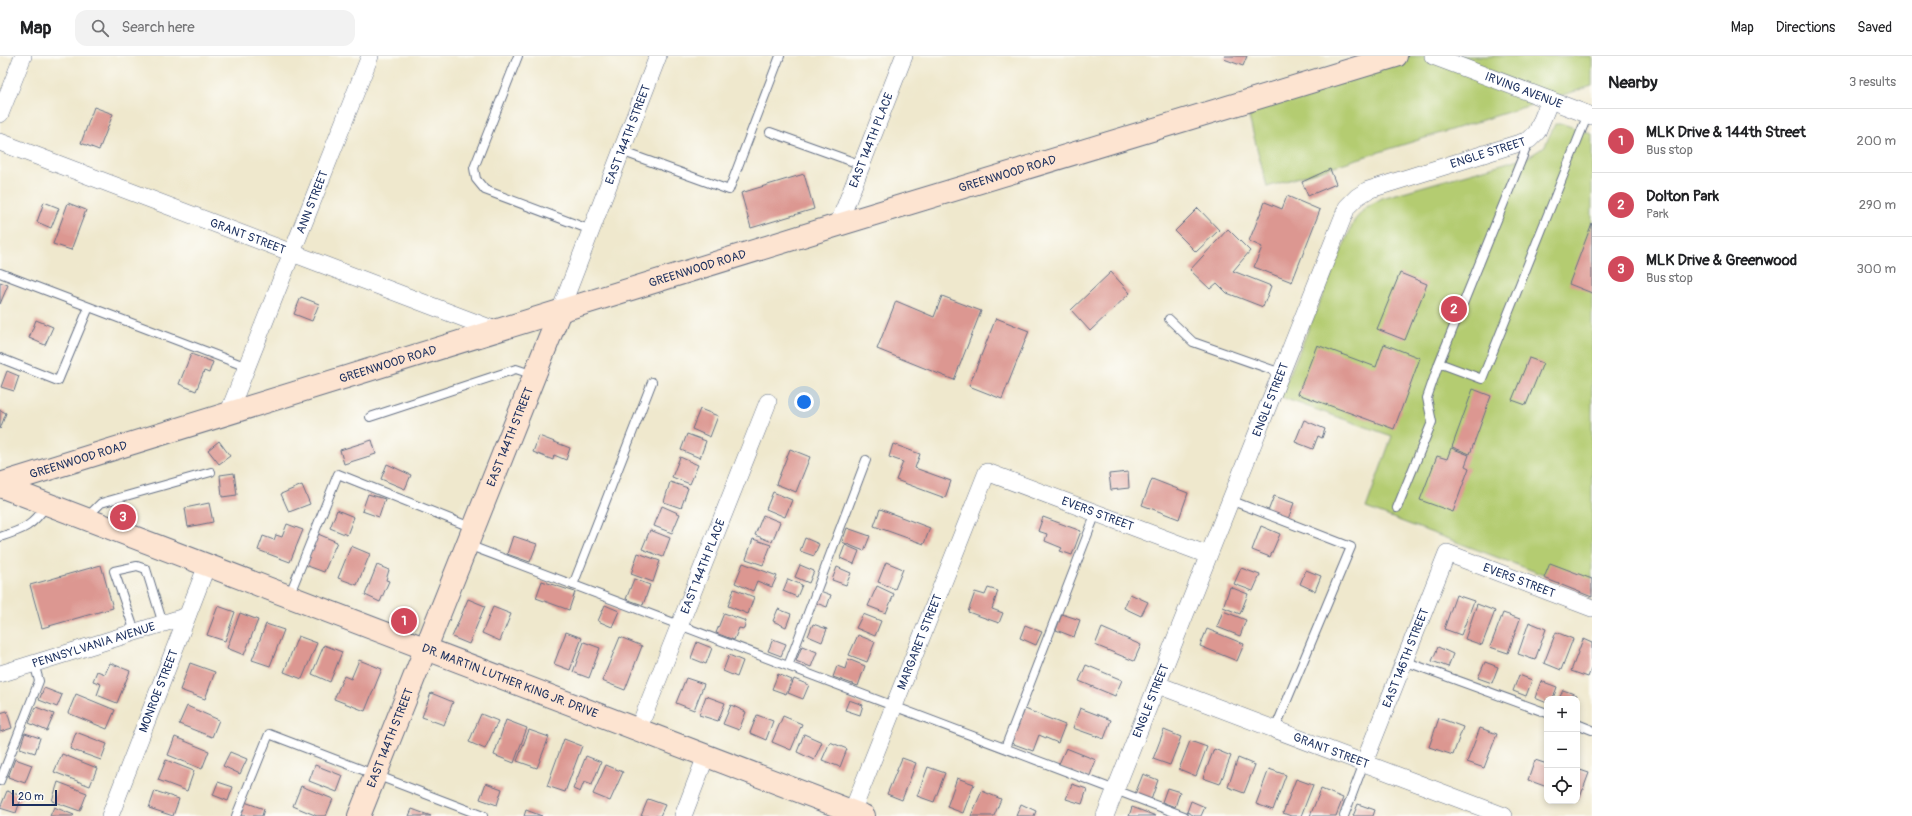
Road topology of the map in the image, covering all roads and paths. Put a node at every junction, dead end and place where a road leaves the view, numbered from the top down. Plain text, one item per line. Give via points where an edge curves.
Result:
1 (23, 56) edge
2 (370, 56) edge
3 (518, 56) edge
4 (658, 56) edge
5 (780, 56) edge
6 (904, 56) edge
7 (1396, 56) edge
8 (1433, 56) edge
9 (1550, 100) junction
10 (0, 114) edge
11 (1590, 115) edge
12 (770, 132) dead end
13 (1529, 140) junction
14 (0, 142) edge
15 (621, 151) junction
16 (862, 165) junction
17 (838, 225) junction
18 (591, 230) junction
19 (292, 252) junction
20 (0, 273) edge
21 (89, 307) junction
22 (560, 311) junction
23 (1169, 319) dead end
24 (495, 330) junction
25 (0, 358) edge
26 (1439, 363) junction
27 (247, 367) junction
28 (1281, 373) junction
29 (534, 375) junction
30 (652, 382) dead end
31 (768, 402) dead end
32 (228, 414) junction
33 (370, 417) dead end
34 (866, 460) dead end
35 (211, 472) dead end
36 (987, 472) joint
37 (0, 485) edge
38 (1230, 500) junction
39 (48, 504) junction
40 (1397, 508) dead end
41 (1096, 513) junction
42 (85, 518) junction
43 (0, 537) edge
44 (471, 537) junction
45 (1447, 553) joint
46 (1208, 555) junction
47 (207, 565) junction
48 (573, 585) junction
49 (288, 596) junction
50 (1592, 608) edge
51 (187, 616) junction
52 (163, 624) junction
53 (680, 625) junction
54 (135, 632) junction
55 (426, 649) junction
56 (1404, 660) junction
57 (34, 663) junction
58 (788, 666) junction
59 (0, 674) edge
60 (1158, 685) junction
61 (894, 706) junction
62 (1544, 712) edge
63 (1580, 725) edge
64 (1275, 729) junction
65 (638, 730) junction
66 (1592, 730) edge
67 (1005, 748) junction
68 (706, 756) junction
69 (1364, 763) junction
70 (375, 775) junction
71 (0, 781) edge
72 (1115, 790) junction
73 (858, 814) edge
74 (110, 816) edge
75 (236, 816) edge
76 (359, 816) edge
77 (483, 816) edge
78 (683, 816) edge
79 (1104, 816) edge
80 (1184, 816) edge
81 (1344, 816) edge
82 (1504, 816) edge

1 - 10 street
2 - 19 street, ANN STREET
3 - 18 lane via 474,168 476,179 485,190
4 - 15 street, EAST 144TH STREET
5 - 15 lane via 729,190
6 - 16 street, EAST 144TH PLACE
7 - 17 street, GREENWOOD ROAD
8 - 9 street, IRVING AVENUE
9 - 11 street, IRVING AVENUE
9 - 13 street, ENGLE STREET via 1537,132
11 - 26 lane via 1482,379
12 - 16 lane
13 - 26 lane
13 - 28 street, ENGLE STREET via 1368,190 1357,197 1347,207
14 - 19 street, GRANT STREET
15 - 18 street, EAST 144TH STREET
16 - 17 street, EAST 144TH PLACE
17 - 22 street, GREENWOOD ROAD
18 - 22 street, EAST 144TH STREET
19 - 24 street, GRANT STREET
19 - 27 street, ANN STREET
20 - 21 lane
21 - 25 lane via 58,380
21 - 27 lane
22 - 24 street, GREENWOOD ROAD
22 - 29 street, EAST 144TH STREET
23 - 28 lane via 1193,342
24 - 32 street, GREENWOOD ROAD
26 - 40 lane via 1427,398 1432,422
27 - 32 street, ANN STREET
28 - 38 street, ENGLE STREET
29 - 33 lane via 516,369
29 - 44 street, EAST 144TH STREET
30 - 48 lane
31 - 53 street, EAST 144TH PLACE
32 - 37 street, GREENWOOD ROAD
34 - 58 lane
35 - 42 lane via 101,503
36 - 41 street, EVERS STREET
36 - 61 street, MARGARET STREET
37 - 39 street, DR. MARTIN LUTHER KING JR. DRIVE
38 - 46 street, ENGLE STREET
38 - 64 lane via 1351,547
39 - 42 street, DR. MARTIN LUTHER KING JR. DRIVE
39 - 43 lane via 30,525
41 - 46 street, EVERS STREET
41 - 67 lane
42 - 47 street, DR. MARTIN LUTHER KING JR. DRIVE
44 - 48 lane
44 - 49 lane via 338,474
44 - 55 street, EAST 144TH STREET
45 - 50 street, EVERS STREET
45 - 56 street, EAST 146TH STREET
46 - 60 street, ENGLE STREET
47 - 49 street, DR. MARTIN LUTHER KING JR. DRIVE
47 - 51 street, MONROE STREET
48 - 53 lane
49 - 55 street, DR. MARTIN LUTHER KING JR. DRIVE
51 - 52 street, PENNSYLVANIA AVENUE
51 - 74 street, MONROE STREET
52 - 54 street, PENNSYLVANIA AVENUE
52 - 54 lane via 146,569 137,566 114,570
53 - 58 lane
53 - 65 street, EAST 144TH PLACE
54 - 57 street, PENNSYLVANIA AVENUE
55 - 65 street, DR. MARTIN LUTHER KING JR. DRIVE
55 - 70 street, EAST 144TH STREET
56 - 62 lane
56 - 69 street, EAST 146TH STREET
57 - 59 street, PENNSYLVANIA AVENUE
57 - 71 lane via 39,681
58 - 61 lane
60 - 64 street, GRANT STREET
60 - 72 street, ENGLE STREET
61 - 67 lane
61 - 73 street, MARGARET STREET
63 - 66 lane
64 - 69 street, GRANT STREET
65 - 68 street, DR. MARTIN LUTHER KING JR. DRIVE
67 - 72 lane
68 - 73 street, DR. MARTIN LUTHER KING JR. DRIVE
68 - 78 street
69 - 81 lane
69 - 82 street, GRANT STREET
70 - 75 lane via 268,734
70 - 76 street, EAST 144TH STREET
70 - 77 lane
72 - 79 street, ENGLE STREET
72 - 80 lane

